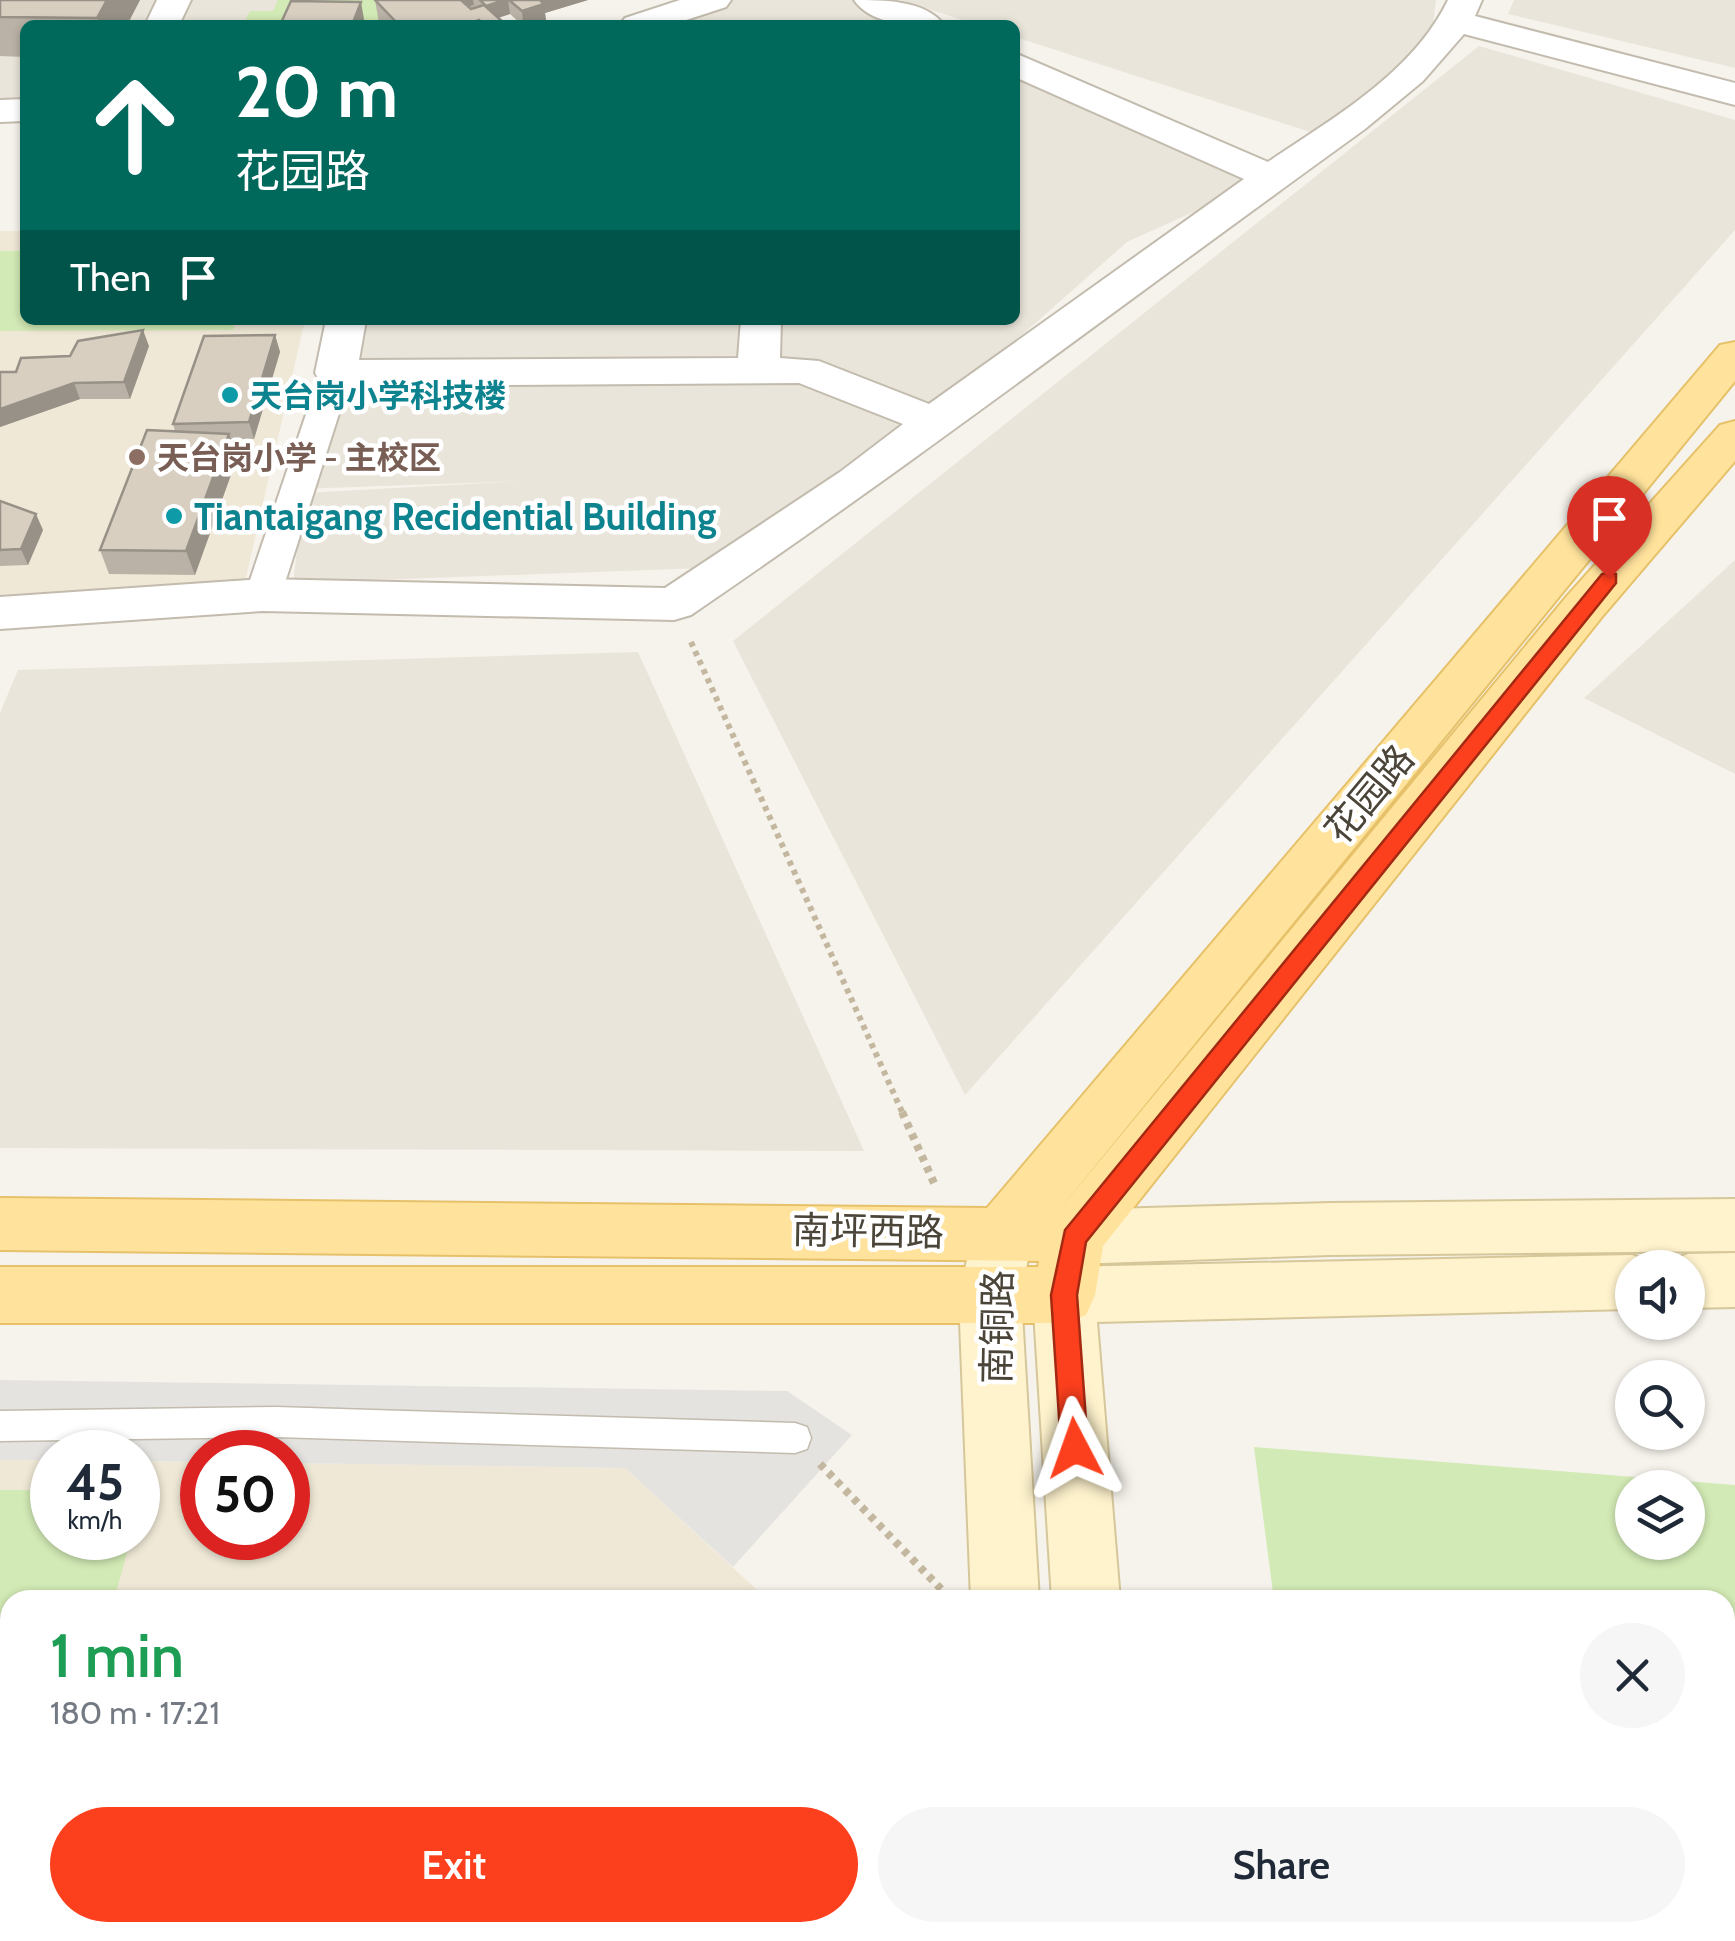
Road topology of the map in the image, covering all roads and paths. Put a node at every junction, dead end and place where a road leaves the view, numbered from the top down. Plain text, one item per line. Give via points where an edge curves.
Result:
1 (609, 0) edge
2 (714, 0) edge
3 (871, 0) edge
4 (1462, 11) edge
5 (632, 20) edge
6 (653, 20) edge
7 (916, 20) edge
8 (1020, 66) edge
9 (1735, 94) edge
10 (1271, 177) junction
11 (345, 325) edge
12 (761, 325) edge
13 (1735, 354) edge
14 (758, 370) junction
15 (336, 373) junction
16 (934, 421) junction
17 (1735, 434) edge
18 (263, 595) junction
19 (674, 604) junction
20 (0, 613) edge
21 (0, 1224) edge
22 (1735, 1226) edge
23 (979, 1232) junction
24 (1069, 1266) junction
25 (1735, 1280) edge
26 (1705, 1281) edge
27 (1615, 1282) edge
28 (0, 1296) edge
29 (990, 1296) junction
30 (0, 1426) edge
31 (795, 1438) joint
32 (943, 1590) edge
33 (1005, 1590) edge
34 (1085, 1590) edge

1 - 5 street
2 - 6 street
3 - 7 street
4 - 9 street
4 - 10 street via 1429,57
8 - 10 street
10 - 16 street
11 - 15 street
12 - 14 street
13 - 23 main road, 花园路
14 - 15 street
14 - 16 street via 804,370
15 - 18 street
16 - 19 street
17 - 24 main road, 花园路 via 1584,607
18 - 19 street
18 - 20 street
19 - 23 path
21 - 23 main road, 南坪西路
22 - 24 main road, 南坪西路 via 1330,1230
23 - 24 main road, 南坪西路
23 - 29 main road, 南铜路
24 - 27 main road, 南坪西路
24 - 29 main road, 南坪西路
24 - 34 main road, 南铜路
25 - 26 main road
28 - 29 main road, 南坪西路
29 - 33 main road, 南铜路
30 - 31 lane via 276,1422
31 - 32 path

